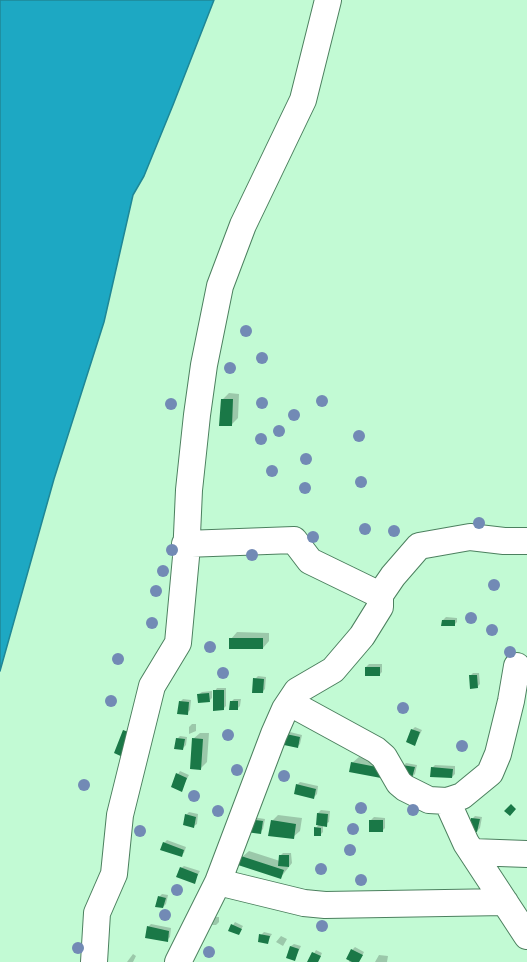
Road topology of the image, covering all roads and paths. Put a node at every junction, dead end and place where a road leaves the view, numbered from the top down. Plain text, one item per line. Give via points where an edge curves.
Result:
1 (328, 0) edge
2 (527, 541) edge
3 (185, 544) junction
4 (380, 595) junction
5 (517, 666) dead end
6 (290, 703) junction
7 (447, 801) junction
8 (472, 852) junction
9 (527, 854) edge
10 (218, 882) junction
11 (505, 902) junction
12 (527, 936) edge
13 (94, 962) edge
14 (178, 962) edge

1 - 3 street via 303,100 243,225 220,286 198,405
2 - 4 street via 470,537 419,546
3 - 4 street via 294,540 310,561
3 - 13 street via 178,643 152,686 120,814 114,874 97,913
4 - 6 street via 380,607 362,636 333,670 297,691
5 - 7 street via 498,754 490,773 462,796
6 - 7 street via 376,750 405,788 429,800
6 - 10 street via 274,734
7 - 8 street
8 - 9 street
8 - 11 street
10 - 11 street via 325,905
10 - 14 street
11 - 12 street

